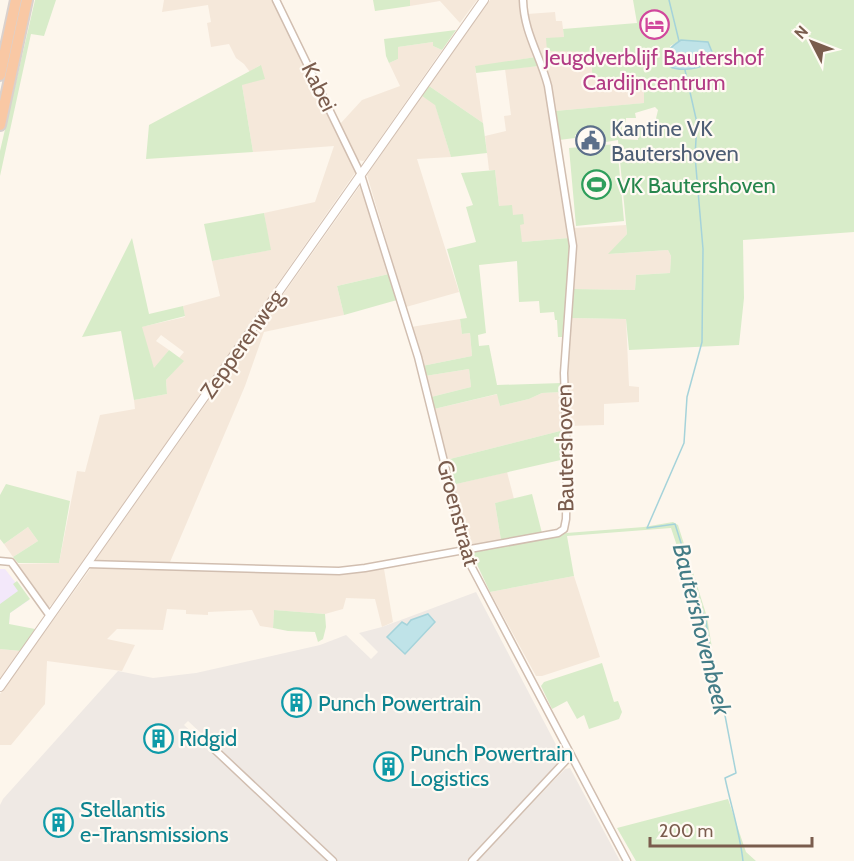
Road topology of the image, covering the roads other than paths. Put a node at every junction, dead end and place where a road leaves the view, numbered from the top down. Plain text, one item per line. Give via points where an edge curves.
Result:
1 (15, 0) edge
2 (27, 0) edge
3 (276, 0) edge
4 (484, 0) edge
5 (523, 0) edge
6 (0, 75) edge
7 (0, 125) edge
8 (361, 175) junction
9 (465, 549) junction
10 (0, 561) edge
11 (87, 564) junction
12 (50, 616) junction
13 (0, 687) edge
14 (214, 749) dead end
15 (570, 756) junction
16 (333, 861) edge
17 (472, 861) edge
18 (627, 861) edge

1 - 6 highway
2 - 7 highway
3 - 8 street, Kabei
4 - 8 street, Zepperenweg
5 - 9 street, Bautershoven via 527,30 548,86 573,246 564,373 566,525 558,533
8 - 9 street, Groenstraat via 418,357
8 - 11 street, Zepperenweg
9 - 11 street, Bautershoven via 339,571
9 - 15 street, Groenstraat via 480,586
10 - 12 street via 11,562
11 - 12 street, Zepperenweg
12 - 13 street, Zepperenweg
14 - 16 street
15 - 17 street
15 - 18 street, Groenstraat

